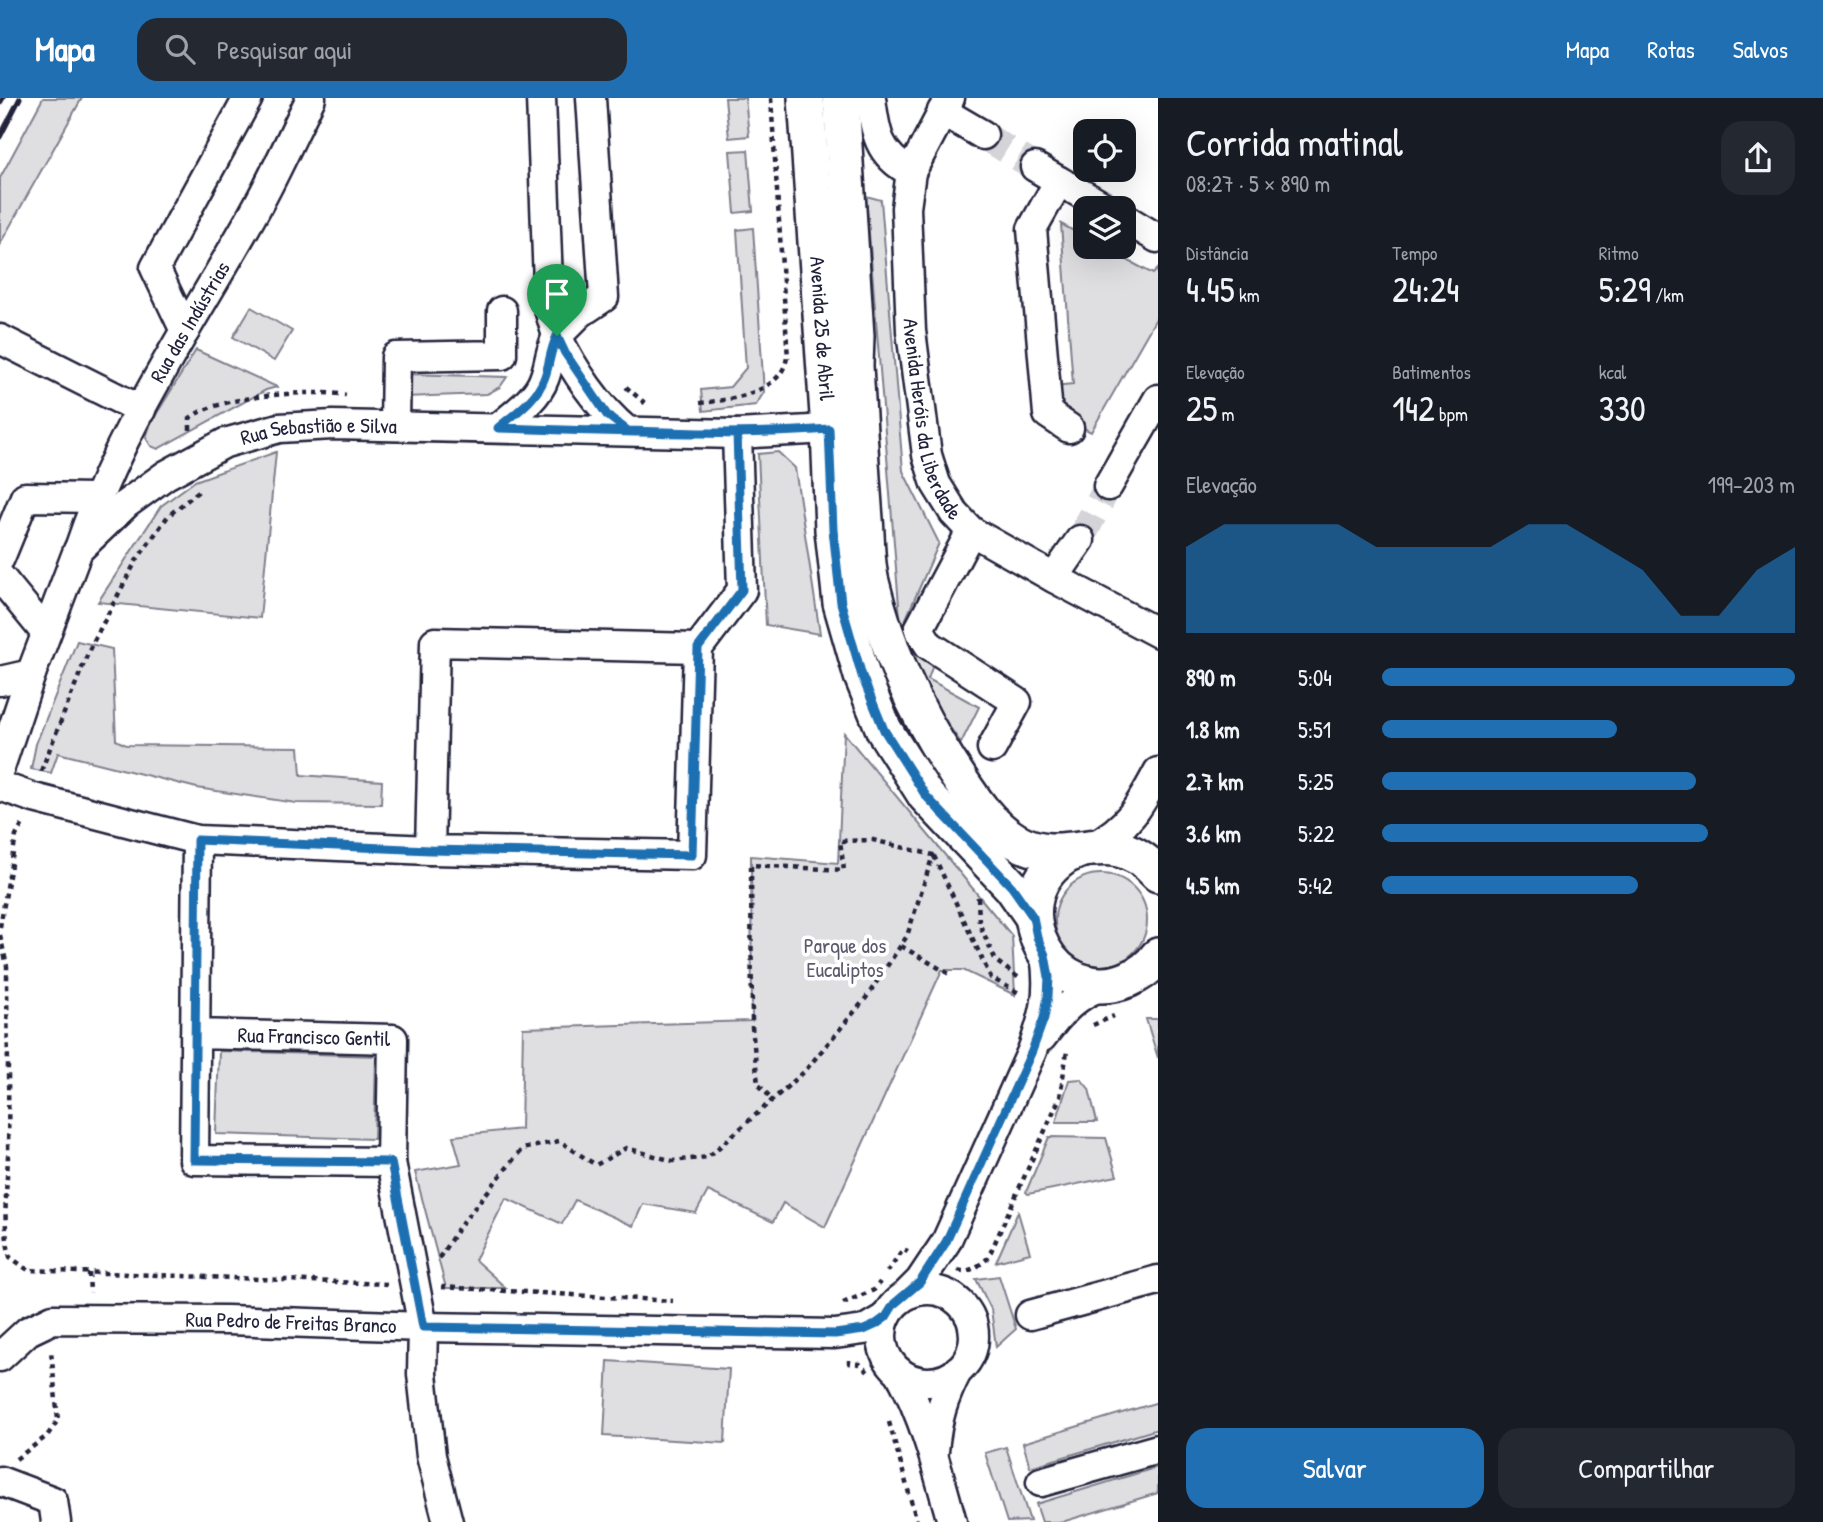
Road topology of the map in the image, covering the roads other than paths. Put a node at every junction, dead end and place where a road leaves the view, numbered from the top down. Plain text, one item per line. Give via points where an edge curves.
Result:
1 (248, 98) edge
2 (311, 98) edge
3 (541, 98) edge
4 (591, 98) edge
5 (806, 98) edge
6 (841, 98) edge
7 (871, 98) edge
8 (946, 104) edge
9 (983, 135) tunnel mouth
10 (1035, 167) tunnel mouth
11 (911, 172) junction
12 (1059, 180) junction
13 (1086, 196) edge
14 (1136, 225) edge
15 (1157, 238) edge
16 (502, 312) dead end
17 (185, 331) junction
18 (557, 336) junction
19 (0, 340) edge
20 (1158, 399) edge
21 (141, 410) junction
22 (395, 418) junction
23 (498, 428) junction
24 (1069, 428) dead end
25 (829, 429) junction
26 (628, 431) junction
27 (737, 434) junction
28 (1108, 486) tunnel mouth
29 (96, 498) junction
30 (971, 531) junction
31 (1080, 540) tunnel mouth
32 (78, 550) junction
33 (0, 558) edge
34 (0, 578) edge
35 (1054, 578) junction
36 (46, 633) junction
37 (1158, 633) edge
38 (698, 648) junction
39 (31, 674) junction
40 (0, 681) edge
41 (992, 748) dead end
42 (0, 767) edge
43 (1158, 772) edge
44 (0, 786) edge
45 (197, 840) junction
46 (1088, 847) junction
47 (430, 850) junction
48 (1158, 874) edge
49 (1033, 917) junction
50 (1045, 955) junction
51 (1151, 968) edge
52 (1111, 1000) junction
53 (195, 1034) junction
54 (1032, 1051) junction
55 (391, 1162) junction
56 (946, 1242) junction
57 (1158, 1280) edge
58 (906, 1295) junction
59 (961, 1304) junction
60 (1030, 1315) dead end
61 (886, 1317) junction
62 (423, 1327) junction
63 (849, 1333) junction
64 (0, 1357) edge
65 (893, 1364) junction
66 (958, 1370) junction
67 (1158, 1449) edge
68 (934, 1453) junction
69 (4, 1482) edge
70 (1041, 1482) dead end
71 (56, 1522) edge
72 (448, 1522) edge
73 (952, 1522) edge

1 - 17 street via 155,268
2 - 17 street, Rua das Indústrias via 256,210
3 - 18 street via 549,309
4 - 18 street via 604,297
5 - 25 main road, Avenida 25 de Abril
6 - 46 main road, Avenida 25 de Abril via 870,580 891,653 924,726 996,826 1016,841 1040,850 1057,853
7 - 11 street via 880,146
8 - 9 street
8 - 11 street, Avenida Heróis da Liberdade
10 - 12 street
11 - 30 street, Avenida Heróis da Liberdade via 906,208 911,331 927,455 936,484
12 - 13 street
12 - 24 street via 1032,229 1048,414
14 - 15 street
16 - 22 street via 502,355 396,357
17 - 21 street, Rua das Indústrias
18 - 23 street via 544,380
18 - 26 street via 607,415
19 - 21 street
20 - 28 street
21 - 29 street, Rua das Indústrias
22 - 23 street, Rua Sebastião e Silva
22 - 32 street, Rua Sebastião e Silva via 279,428 225,443 166,475 126,504
23 - 26 street, Rua Sebastião e Silva
25 - 27 street, Rua Sebastião e Silva
25 - 49 main road, Avenida 25 de Abril via 841,603 862,676 884,730 926,796 1012,887
26 - 27 street, Rua Sebastião e Silva
27 - 38 street via 742,590
29 - 32 street, Rua das Indústrias
29 - 33 street via 25,497
30 - 35 street, Avenida Heróis da Liberdade
30 - 41 street via 919,629 929,645 1017,702
31 - 35 street
32 - 36 street, Rua Sebastião e Silva
34 - 36 street
35 - 37 street, Avenida Heróis da Liberdade
36 - 39 street, Rua Sebastião e Silva
38 - 47 street via 692,855
38 - 47 street via 435,642
39 - 40 street
39 - 42 street, Rua Sebastião e Silva
43 - 46 street via 1123,827
44 - 45 street
45 - 47 street
45 - 53 street
46 - 48 main road, Avenida 25 de Abril via 1112,846 1130,852
46 - 49 main road via 1062,858 1046,874
49 - 50 main road, Avenida 25 de Abril
50 - 52 main road via 1062,971
50 - 54 street via 1048,996
51 - 52 main road via 1122,982
52 - 54 street via 1088,990 1057,1017
53 - 55 street, Rua Francisco Gentil via 393,1039
53 - 55 street via 194,1160
54 - 56 street
55 - 62 street, Rua Francisco Gentil via 427,1291
56 - 58 street
56 - 59 street via 944,1288
57 - 60 street
58 - 59 street via 935,1290
58 - 61 street
59 - 66 street via 969,1316 973,1345
61 - 63 street, Rua Pedro de Freitas Branco
61 - 65 street via 882,1329
62 - 63 street, Rua Pedro de Freitas Branco
62 - 64 street, Rua Pedro de Freitas Branco via 53,1319 28,1331
62 - 72 street via 422,1374 431,1456
63 - 65 street, Rua Pedro de Freitas Branco via 872,1342
65 - 66 street via 915,1380 930,1382
65 - 68 street via 914,1398
66 - 68 street via 937,1419
67 - 70 street
68 - 73 street
69 - 71 street via 53,1502

